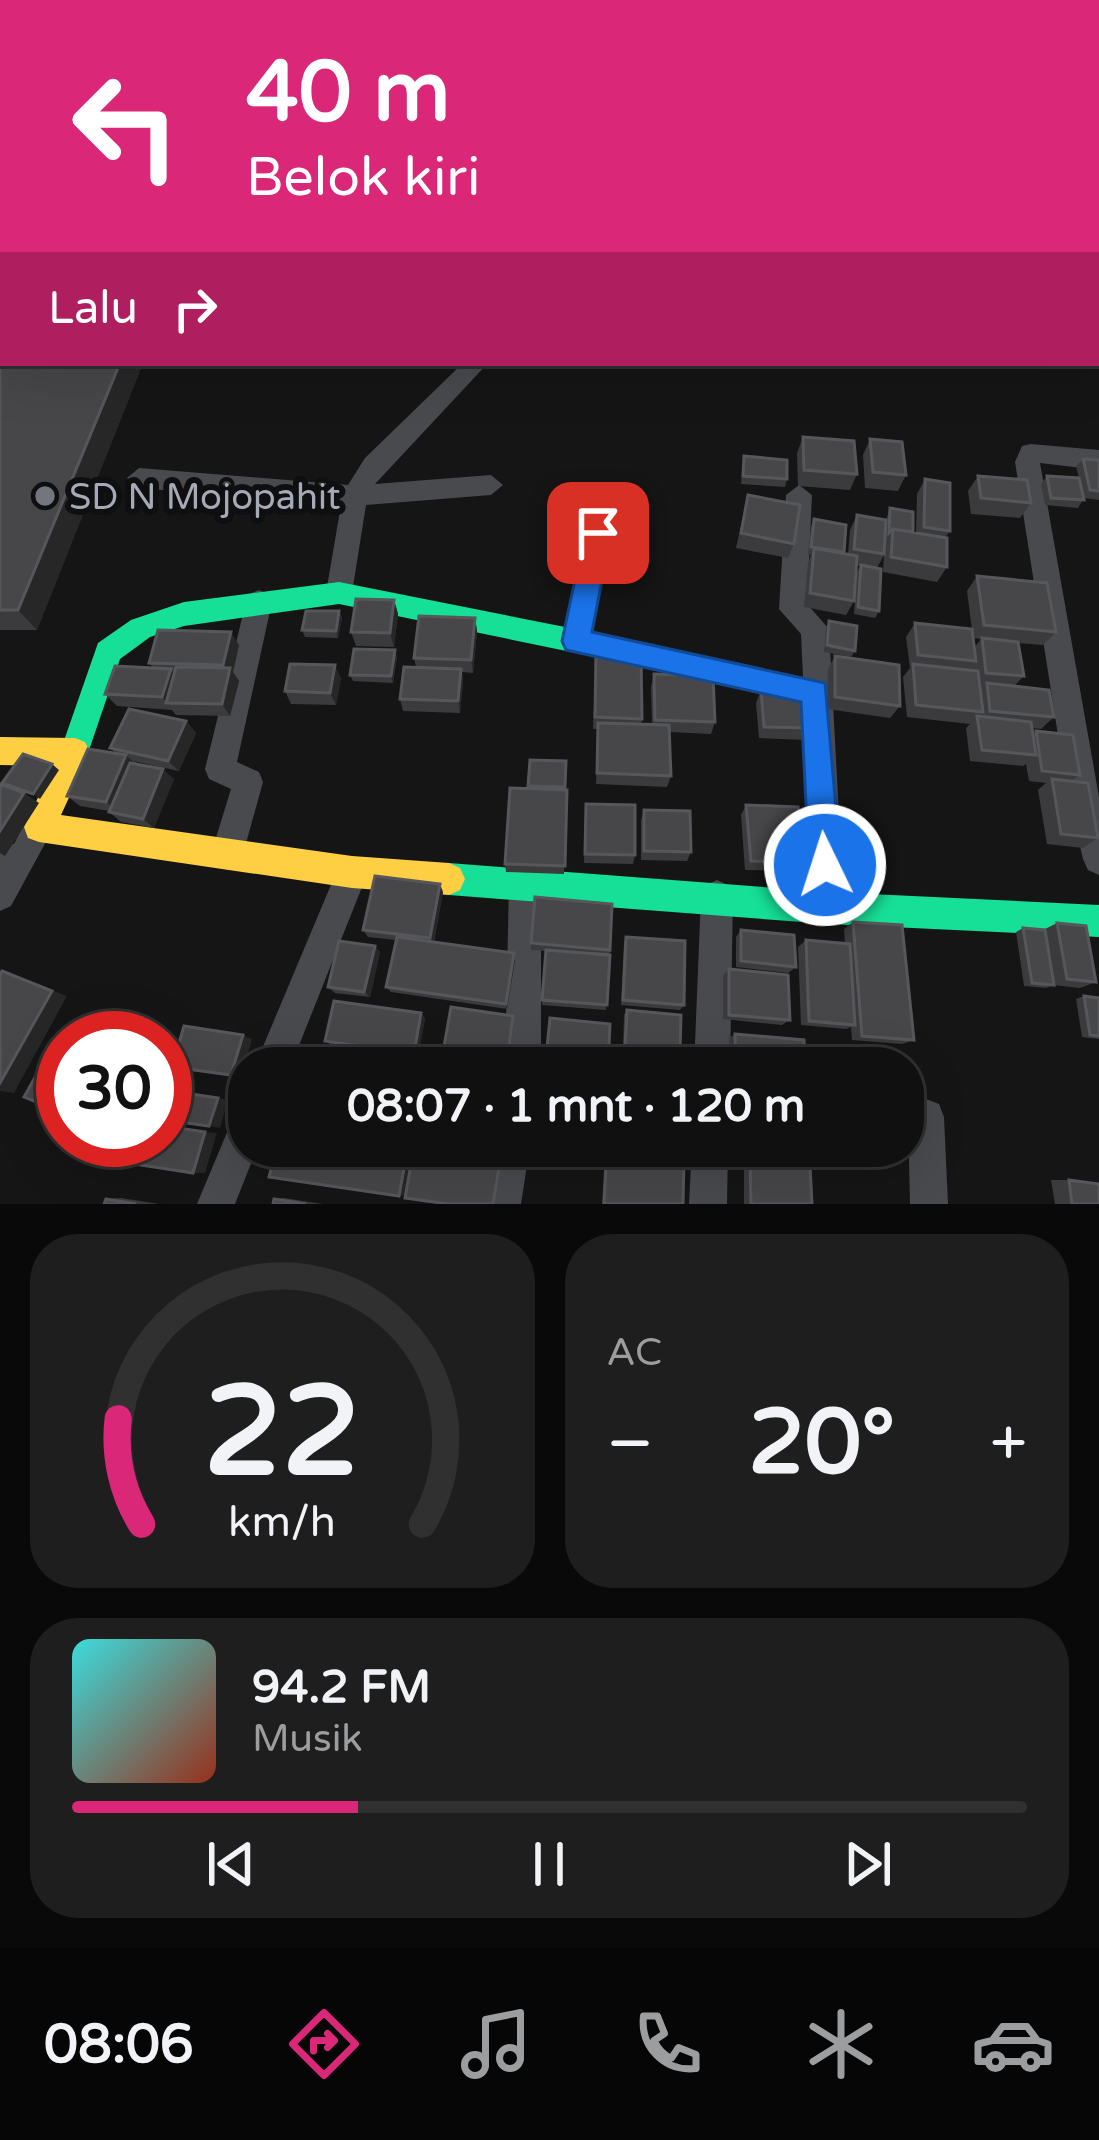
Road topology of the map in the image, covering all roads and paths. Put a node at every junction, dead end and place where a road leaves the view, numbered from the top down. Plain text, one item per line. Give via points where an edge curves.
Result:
1 (473, 366) edge
2 (1099, 460) edge
3 (139, 478) dead end
4 (491, 485) dead end
5 (799, 495) dead end
6 (355, 496) junction
7 (598, 533) dead end
8 (339, 592) junction
9 (260, 602) junction
10 (576, 641) junction
11 (814, 692) junction
12 (0, 752) edge
13 (75, 752) junction
14 (1090, 786) edge
15 (38, 827) junction
16 (227, 854) junction
17 (11, 859) edge
18 (1099, 859) edge
19 (352, 872) junction
20 (525, 883) junction
21 (0, 895) edge
22 (717, 896) junction
23 (828, 908) junction
24 (1099, 921) edge
25 (281, 1047) edge
26 (523, 1047) edge
27 (713, 1047) edge
28 (926, 1117) dead end
29 (231, 1167) edge
30 (508, 1167) edge
31 (709, 1167) edge
32 (216, 1204) edge
33 (502, 1204) edge
34 (708, 1204) edge
35 (929, 1204) edge

1 - 6 street via 374,465
2 - 14 street via 1031,453 1027,461
3 - 6 street
4 - 6 street
5 - 11 street via 793,609 815,629
6 - 8 street
7 - 10 street
8 - 9 street
8 - 10 street
9 - 13 street via 184,614 125,636 108,652
9 - 16 street via 220,769 248,782
10 - 11 street
11 - 23 street
12 - 13 street
13 - 15 street
14 - 18 street
15 - 16 street
15 - 17 street
16 - 19 street
17 - 21 street
19 - 20 street
19 - 25 street
20 - 22 street
20 - 26 street
22 - 23 street
22 - 27 street
23 - 24 street
28 - 35 street
29 - 32 street
30 - 33 street
31 - 34 street

